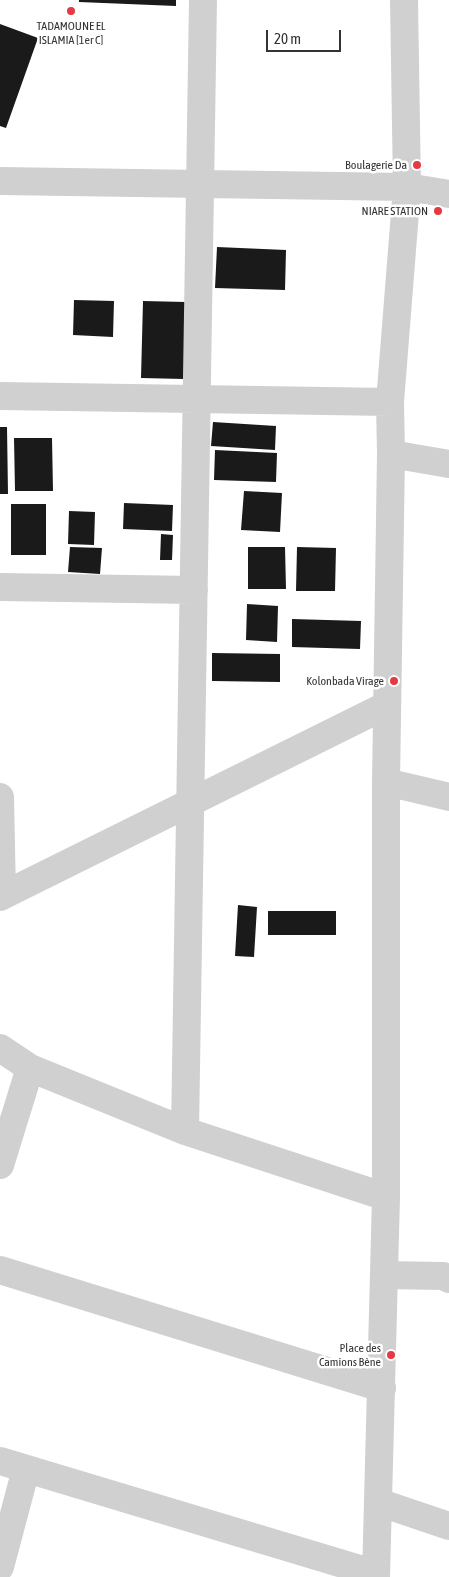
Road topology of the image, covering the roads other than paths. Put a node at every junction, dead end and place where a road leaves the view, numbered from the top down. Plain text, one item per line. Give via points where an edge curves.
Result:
1 (203, 0) edge
2 (404, 0) edge
3 (0, 181) edge
4 (200, 184) junction
5 (407, 187) junction
6 (449, 194) edge
7 (0, 396) edge
8 (197, 399) junction
9 (390, 402) junction
10 (391, 454) junction
11 (449, 464) edge
12 (0, 587) edge
13 (194, 590) junction
14 (387, 705) junction
15 (386, 782) junction
16 (0, 797) edge
17 (449, 797) edge
18 (190, 802) junction
19 (1, 896) edge
20 (0, 1048) edge
21 (30, 1068) junction
22 (185, 1131) junction
23 (0, 1166) edge
24 (386, 1197) junction
25 (0, 1270) edge
26 (447, 1274) edge
27 (384, 1275) junction
28 (382, 1388) junction
29 (0, 1461) edge
30 (26, 1469) junction
31 (378, 1502) junction
32 (449, 1526) edge
33 (0, 1567) edge
34 (376, 1575) edge

1 - 4 street
2 - 5 street
3 - 4 street
4 - 5 street
4 - 8 street
5 - 6 street
5 - 9 street
7 - 8 street
8 - 9 street
8 - 13 street
9 - 10 street
10 - 11 street
10 - 14 street
12 - 13 street
13 - 18 street
14 - 15 street
14 - 18 street
15 - 17 street
15 - 24 street
16 - 19 street
18 - 19 street
18 - 22 street
20 - 21 street
21 - 22 street
21 - 23 street
22 - 24 street
24 - 27 street
25 - 28 street
26 - 27 street
27 - 28 street
28 - 31 street
29 - 30 street
30 - 33 street
30 - 34 street
31 - 32 street
31 - 34 street

